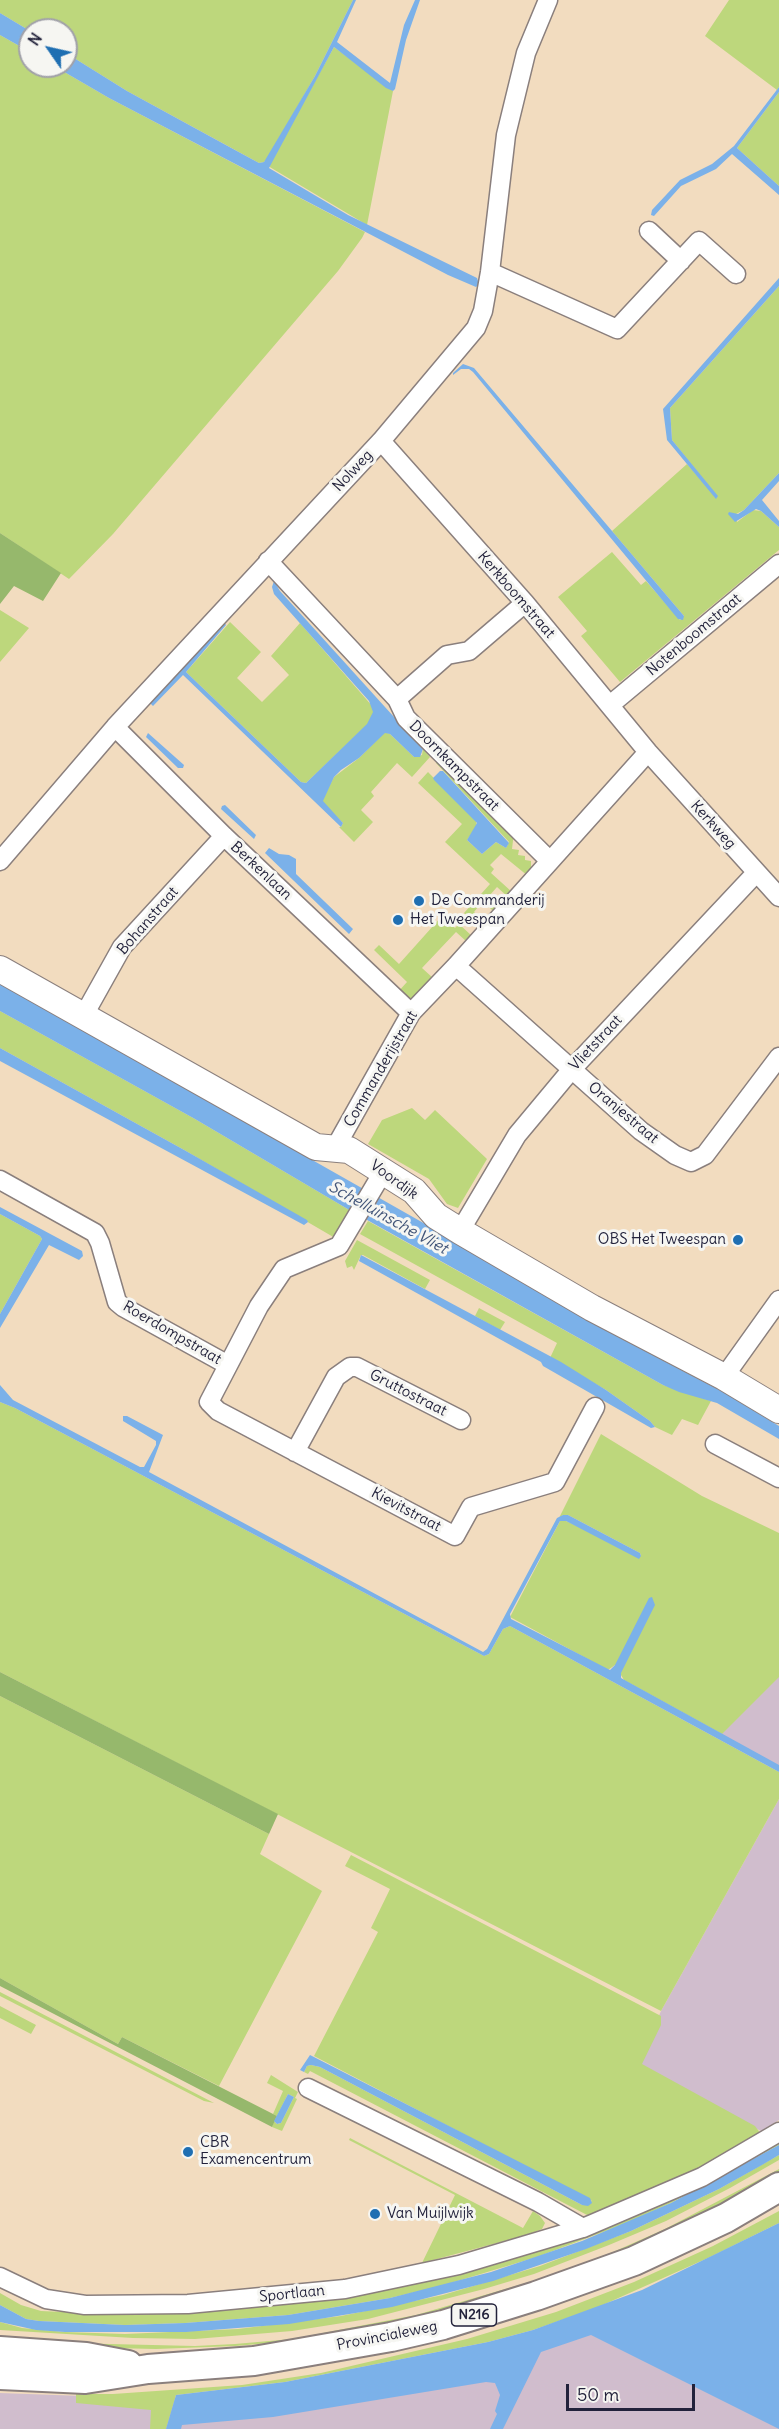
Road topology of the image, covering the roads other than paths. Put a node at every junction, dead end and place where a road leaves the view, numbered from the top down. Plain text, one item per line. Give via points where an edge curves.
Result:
1 (548, 0) edge
2 (649, 231) dead end
3 (681, 261) junction
4 (490, 272) junction
5 (736, 274) dead end
6 (381, 441) junction
7 (268, 561) junction
8 (779, 564) edge
9 (525, 603) junction
10 (397, 699) junction
11 (610, 705) junction
12 (115, 727) junction
13 (648, 752) junction
14 (224, 836) junction
15 (0, 861) edge
16 (550, 861) junction
17 (756, 873) junction
18 (779, 897) edge
19 (456, 966) junction
20 (0, 969) edge
21 (411, 1013) junction
22 (84, 1015) junction
23 (779, 1057) edge
24 (572, 1068) junction
25 (335, 1148) junction
26 (0, 1180) edge
27 (378, 1180) junction
28 (460, 1231) junction
29 (779, 1300) edge
30 (228, 1365) junction
31 (724, 1377) junction
32 (595, 1407) dead end
33 (779, 1410) edge
34 (461, 1420) dead end
35 (715, 1444) dead end
36 (295, 1452) junction
37 (779, 1478) edge
38 (308, 2088) dead end
39 (779, 2132) edge
40 (779, 2187) edge
41 (583, 2228) junction
42 (0, 2277) edge
43 (0, 2351) edge
44 (148, 2369) junction
45 (0, 2375) edge

1 - 4 street, Nolweg via 526,53 506,135
2 - 3 street
3 - 4 street via 617,329
3 - 5 street via 699,241
4 - 6 street, Nolweg via 476,328
6 - 7 street, Nolweg
6 - 9 street, Kerkboomstraat
7 - 10 street, Doornkampstraat
7 - 12 street, Nolweg
8 - 11 street, Notenboomstraat
9 - 10 street via 469,651 447,655
9 - 11 street, Kerkboomstraat
10 - 16 street, Doornkampstraat via 406,718
11 - 13 street, Kerkboomstraat
12 - 14 street, Berkenlaan
12 - 15 street, Nolweg
13 - 16 street, Commanderijstraat
13 - 17 street, Kerkweg
14 - 21 street, Berkenlaan
14 - 22 street, Bohanstraat via 122,947
16 - 19 street, Commanderijstraat
17 - 18 street, Kerkweg
17 - 24 street, Vlietstraat
19 - 21 street, Commanderijstraat
19 - 24 street, Oranjestraat
20 - 22 street, Voordijk
21 - 25 street, Commanderijstraat
22 - 25 street, Voordijk via 316,1147
23 - 24 street, Oranjestraat via 705,1155 691,1162 641,1131
24 - 28 street, Vlietstraat via 517,1135
25 - 27 street, Voordijk via 349,1150
26 - 30 street, Roerdompstraat via 94,1233 117,1302 123,1307
27 - 28 street, Voordijk via 414,1191 436,1216
27 - 30 street via 339,1246 284,1269 259,1305
28 - 31 street, Voordijk via 592,1308
29 - 31 street
30 - 36 street, Kievitstraat via 209,1402 218,1411
31 - 33 street, Voordijk
32 - 36 street, Kievitstraat via 555,1482 471,1507 455,1536
34 - 36 street, Gruttostraat via 357,1367 350,1367 336,1377
35 - 37 street
38 - 41 street
39 - 41 street, Sportlaan via 702,2177
40 - 44 main road, Provincialeweg / N216 via 726,2218 634,2261 443,2325 254,2361
41 - 42 street, Sportlaan via 459,2265 345,2289 188,2304 66,2303 46,2299
43 - 44 main road, Provincialeweg / N216 via 86,2357
44 - 45 main road, Provincialeweg / N216 via 85,2379

